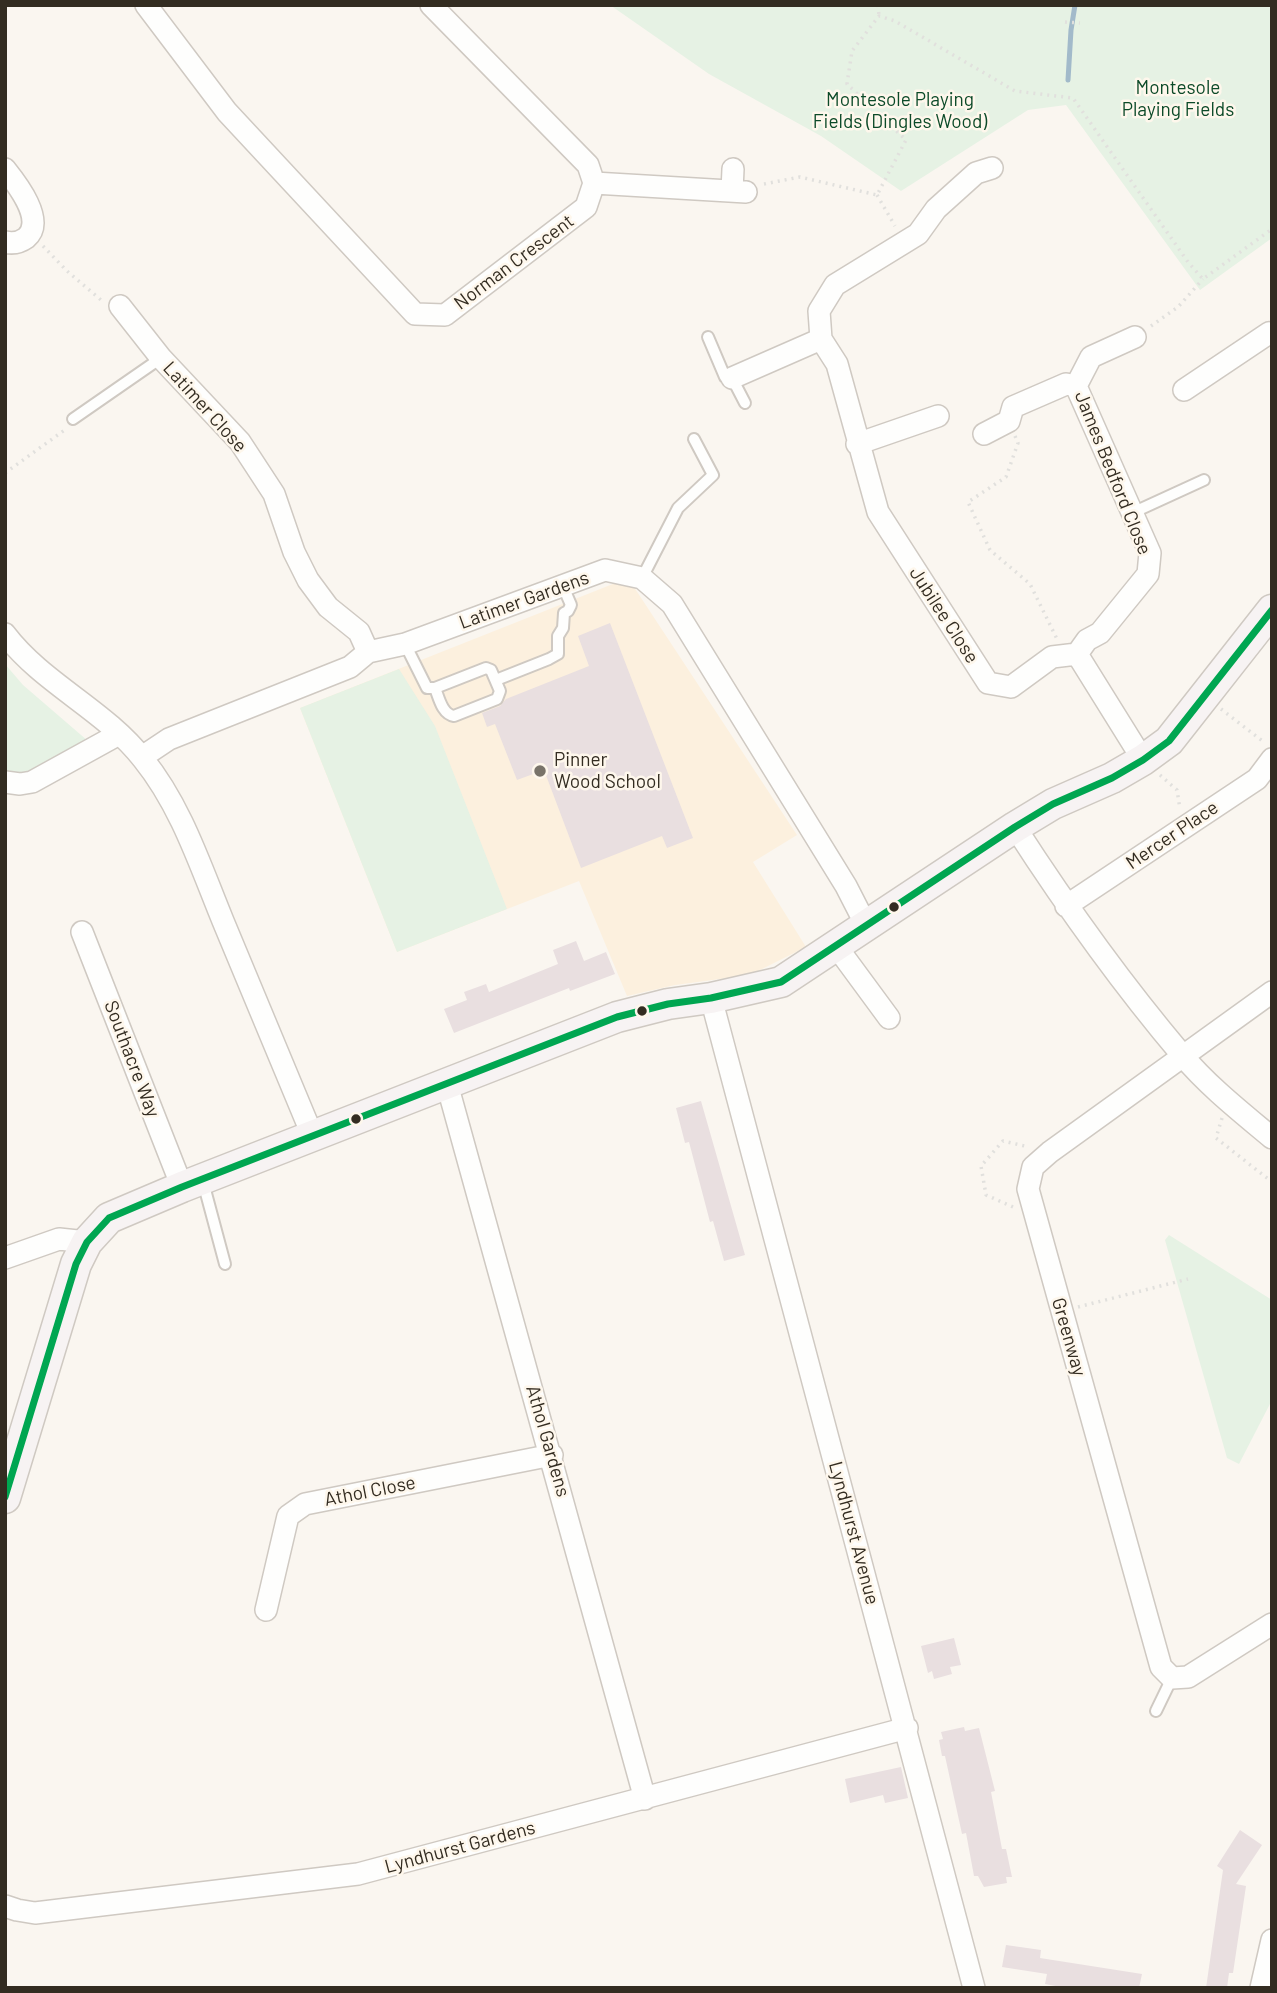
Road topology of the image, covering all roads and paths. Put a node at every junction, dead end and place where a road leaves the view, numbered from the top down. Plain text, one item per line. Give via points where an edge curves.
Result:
1 (146, 5) edge
2 (431, 5) edge
3 (878, 5) edge
4 (879, 16) junction
5 (1065, 22) dead end
6 (1080, 23) dead end
7 (992, 168) dead end
8 (5, 169) edge
9 (733, 169) dead end
10 (594, 183) junction
11 (739, 191) junction
12 (877, 195) junction
13 (1272, 229) edge
14 (31, 233) junction
15 (5, 242) edge
16 (905, 243) junction
17 (1203, 279) junction
18 (120, 306) joint
19 (1272, 335) edge
20 (708, 337) dead end
21 (1135, 337) joint
22 (821, 339) junction
23 (161, 358) junction
24 (732, 377) junction
25 (1076, 386) junction
26 (1184, 390) dead end
27 (745, 403) dead end
28 (938, 416) dead end
29 (73, 419) joint
30 (1009, 422) junction
31 (984, 434) dead end
32 (694, 439) dead end
33 (857, 444) junction
34 (5, 473) edge
35 (1204, 480) dead end
36 (1132, 513) junction
37 (642, 578) junction
38 (562, 584) junction
39 (1269, 618) edge
40 (5, 634) edge
41 (405, 644) junction
42 (368, 652) junction
43 (1071, 654) junction
44 (496, 680) junction
45 (435, 688) junction
46 (1205, 697) junction
47 (119, 734) junction
48 (1272, 749) edge
49 (142, 757) junction
50 (1272, 759) edge
51 (1143, 760) junction
52 (5, 782) edge
53 (1014, 827) junction
54 (1184, 828) junction
55 (1066, 906) junction
56 (867, 926) junction
57 (82, 932) dead end
58 (836, 946) junction
59 (1272, 992) edge
60 (711, 998) junction
61 (889, 1018) dead end
62 (1183, 1056) junction
63 (447, 1084) junction
64 (1227, 1100) junction
65 (313, 1137) junction
66 (1272, 1138) edge
67 (1050, 1153) junction
68 (1272, 1182) edge
69 (192, 1183) junction
70 (1034, 1216) junction
71 (87, 1242) junction
72 (5, 1258) edge
73 (225, 1264) dead end
74 (1188, 1279) dead end
75 (1062, 1311) junction
76 (552, 1455) junction
77 (5, 1498) edge
78 (266, 1610) dead end
79 (1272, 1624) edge
80 (1172, 1678) junction
81 (1156, 1711) dead end
82 (906, 1728) junction
83 (645, 1799) junction
84 (5, 1906) edge
85 (1272, 1940) edge
86 (974, 1988) edge
87 (1261, 1988) edge

1 - 10 street, Norman Crescent via 227,112 415,314 445,315 586,207
2 - 10 street via 588,164
3 - 4 path
4 - 12 path via 852,51 847,84 906,140
4 - 17 path via 1015,91 1073,98
5 - 6 path
7 - 16 street via 976,173
8 - 14 street via 32,212
9 - 11 street
10 - 11 street
11 - 12 path via 800,177
12 - 16 path
13 - 17 path
14 - 15 street via 13,244
14 - 18 path via 104,302
16 - 22 street via 835,285 819,311
17 - 21 path via 1178,307
18 - 23 street, Latimer Close
19 - 26 street
20 - 24 lane via 725,377
21 - 25 street, James Bedford Close via 1091,357
22 - 24 street
22 - 33 street, Jubilee Close via 837,365
23 - 29 lane
23 - 42 street, Latimer Close via 240,442 274,494 307,580 328,607 359,632
24 - 27 lane
25 - 30 street via 1066,384 1013,407
25 - 36 street, James Bedford Close
28 - 33 street
29 - 34 path via 65,432
30 - 31 street
30 - 43 path via 1018,443 1006,477 968,502 990,550 1030,584
32 - 37 lane via 713,475 678,508
33 - 43 street, Jubilee Close via 878,512 988,683 1011,687 1052,657
35 - 36 lane
36 - 43 street, James Bedford Close via 1150,553 1148,574 1100,633
37 - 38 street, Latimer Gardens via 605,570
37 - 56 street, Latimer Gardens via 672,604
38 - 41 street, Latimer Gardens
38 - 44 lane via 571,605 564,613 558,654
39 - 46 street
40 - 47 street via 46,676
41 - 42 street, Latimer Gardens
41 - 45 lane via 427,688
42 - 49 street, Latimer Gardens via 350,667 169,739
43 - 51 street
44 - 45 lane via 486,668
44 - 45 lane via 497,699 454,716 445,712
46 - 48 path
46 - 51 street via 1169,741
47 - 49 street
47 - 52 street via 32,782
49 - 65 street via 169,795 192,844
50 - 54 street, Mercer Place via 1257,779
51 - 53 street
51 - 54 path via 1177,790
53 - 55 street
53 - 56 street
54 - 55 street, Mercer Place
55 - 62 street
56 - 58 street
57 - 69 street, Southacre Way
58 - 60 street via 780,982
58 - 61 street
59 - 62 street, Greenway
60 - 63 street via 617,1017
60 - 82 street, Lyndhurst Avenue
62 - 64 street
62 - 67 street, Greenway
63 - 65 street
63 - 76 street, Athol Gardens
64 - 66 street
64 - 68 path via 1216,1138
65 - 69 street
67 - 70 street, Greenway via 1033,1167 1028,1189
67 - 70 path via 1003,1141 981,1166 986,1195
69 - 71 street via 109,1218
69 - 73 lane
70 - 75 street, Greenway
71 - 72 street via 59,1239
71 - 77 street via 76,1264
74 - 75 path
75 - 80 street, Greenway via 1161,1667
76 - 78 street, Athol Close via 304,1504 288,1516
76 - 83 street, Athol Gardens
79 - 80 street via 1188,1677
80 - 81 lane
82 - 83 street, Lyndhurst Gardens
82 - 86 street, Lyndhurst Avenue
83 - 84 street, Lyndhurst Gardens via 358,1874 35,1913
85 - 87 street

